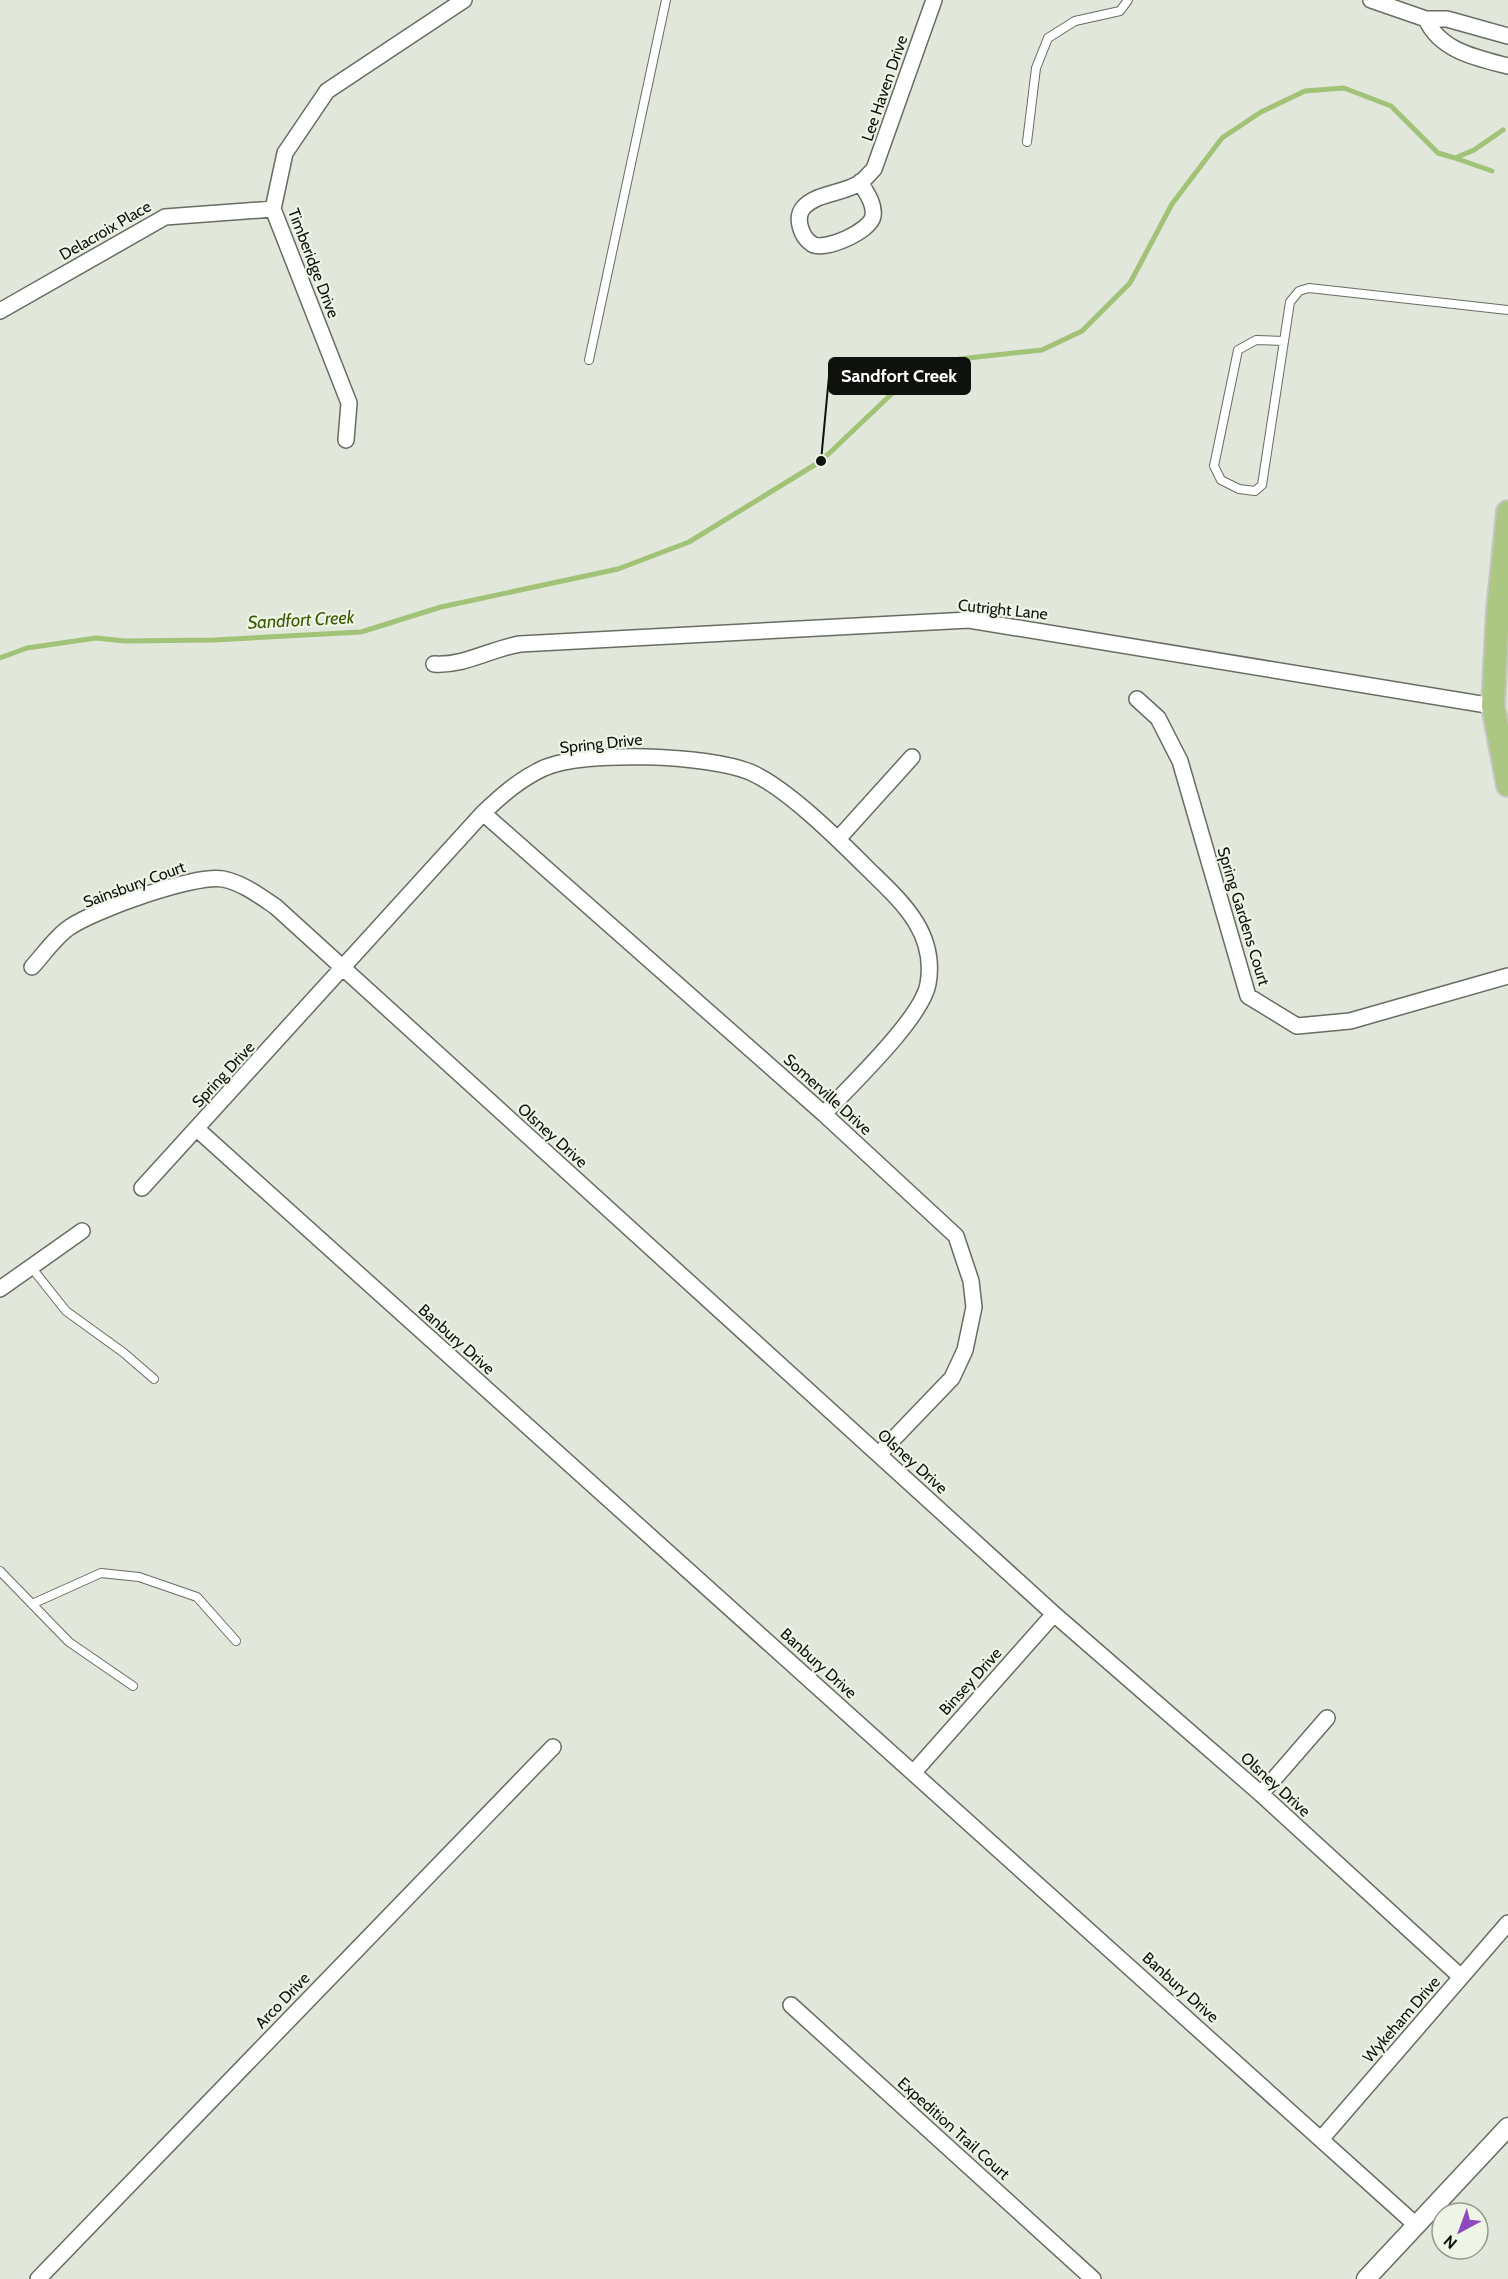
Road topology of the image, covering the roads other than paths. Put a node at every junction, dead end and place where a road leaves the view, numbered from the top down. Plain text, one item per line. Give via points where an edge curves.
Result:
1 (464, 0) edge
2 (666, 0) edge
3 (934, 0) edge
4 (1128, 0) edge
5 (1371, 0) edge
6 (1426, 19) junction
7 (1508, 36) edge
8 (1508, 66) edge
9 (1027, 142) dead end
10 (860, 182) junction
11 (273, 209) junction
12 (1508, 310) edge
13 (0, 311) edge
14 (1284, 341) junction
15 (589, 360) dead end
16 (346, 440) dead end
17 (1508, 512) edge
18 (434, 664) dead end
19 (1137, 699) dead end
20 (1493, 706) junction
21 (912, 757) dead end
22 (1508, 785) edge
23 (483, 813) junction
24 (838, 839) junction
25 (32, 967) dead end
26 (344, 969) junction
27 (1508, 976) edge
28 (824, 1114) junction
29 (197, 1129) junction
30 (142, 1188) dead end
31 (82, 1231) dead end
32 (31, 1267) junction
33 (0, 1289) edge
34 (154, 1379) dead end
35 (879, 1454) junction
36 (0, 1570) edge
37 (32, 1604) junction
38 (1054, 1614) junction
39 (236, 1641) dead end
40 (133, 1686) dead end
41 (1327, 1718) dead end
42 (553, 1747) dead end
43 (914, 1772) junction
44 (1261, 1794) junction
45 (1508, 1923) edge
46 (1461, 1977) junction
47 (791, 2005) dead end
48 (1508, 2127) edge
49 (1322, 2138) junction
50 (1416, 2225) junction
51 (38, 2279) edge
52 (1093, 2279) edge
53 (1366, 2279) edge

1 - 11 street, Timberidge Drive via 327,91 285,153
2 - 15 lane
3 - 10 street, Lee Haven Drive via 874,169
4 - 9 lane via 1120,11 1075,21 1048,38 1036,68
5 - 6 street
6 - 7 street via 1447,20
6 - 8 street via 1431,30 1461,51
10 - 10 street via 871,201 871,224 862,232 821,246 812,244 802,233 801,210 809,202
11 - 13 street, Delacroix Place via 165,217
11 - 16 street, Timberidge Drive via 349,403
12 - 14 lane via 1309,288 1299,291 1290,302
14 - 14 lane via 1262,485 1255,491 1239,489 1221,480 1214,466 1238,350 1256,340
17 - 20 main road
18 - 20 street, Cutright Lane via 462,663 520,644 969,620
19 - 27 street, Spring Gardens Court via 1158,718 1180,760 1248,996 1297,1026 1350,1022
20 - 22 main road
21 - 24 street
23 - 24 street, Spring Drive via 511,785 546,767 574,761 650,756 710,762 751,772
23 - 26 street, Spring Drive
23 - 28 street, Somerville Drive
24 - 28 street, Spring Drive via 910,910 923,933 930,960 928,986 914,1014
25 - 26 street, Sainsbury Court via 69,927 168,888 195,880 222,879 251,890 276,907
26 - 29 street, Spring Drive
26 - 35 street, Olsney Drive
28 - 35 street, Somerville Drive via 956,1236 971,1281 971,1332 952,1378
29 - 30 street, Spring Drive
29 - 43 street, Banbury Drive
31 - 32 street
32 - 33 street
32 - 34 lane via 66,1311
35 - 38 street, Olsney Drive
36 - 37 lane
37 - 39 lane via 101,1573 140,1577 198,1597
37 - 40 lane via 69,1642
38 - 43 street, Binsey Drive
38 - 44 street, Olsney Drive
41 - 44 street
42 - 51 street, Arco Drive
43 - 49 street, Banbury Drive
44 - 46 street, Olsney Drive
45 - 46 street, Wykeham Drive
46 - 49 street, Wykeham Drive
47 - 52 street, Expedition Trail Court
48 - 50 street
49 - 50 street, Banbury Drive
50 - 53 street

